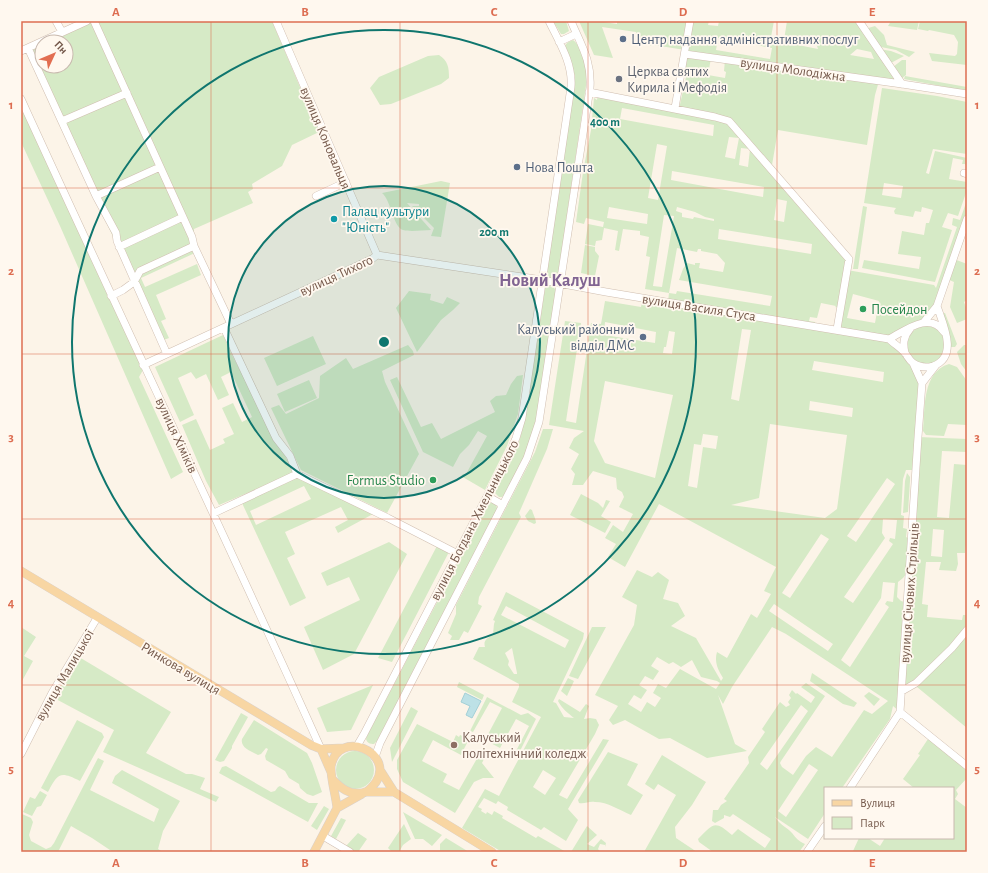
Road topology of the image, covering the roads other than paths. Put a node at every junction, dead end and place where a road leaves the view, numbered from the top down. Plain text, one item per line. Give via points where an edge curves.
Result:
1 (56, 21) edge
2 (87, 21) edge
3 (94, 21) edge
4 (276, 21) edge
5 (549, 21) edge
6 (571, 21) edge
7 (858, 21) edge
8 (690, 24) edge
9 (62, 32) junction
10 (576, 34) junction
11 (559, 42) junction
12 (28, 48) junction
13 (21, 51) edge
14 (685, 54) junction
15 (902, 84) junction
16 (126, 92) junction
17 (589, 92) junction
18 (967, 94) edge
19 (21, 99) edge
20 (675, 108) junction
21 (62, 121) junction
22 (160, 167) junction
23 (346, 182) junction
24 (96, 196) junction
25 (316, 196) dead end
26 (183, 217) junction
27 (967, 219) edge
28 (194, 246) junction
29 (119, 247) junction
30 (377, 255) junction
31 (542, 280) junction
32 (134, 282) junction
33 (561, 284) junction
34 (111, 296) junction
35 (937, 306) junction
36 (924, 322) junction
37 (231, 324) junction
38 (224, 328) junction
39 (911, 328) junction
40 (837, 330) junction
41 (946, 336) junction
42 (889, 339) junction
43 (905, 353) junction
44 (167, 354) junction
45 (913, 363) junction
46 (938, 363) junction
47 (144, 365) junction
48 (922, 383) junction
49 (297, 474) junction
50 (487, 496) junction
51 (503, 505) junction
52 (214, 512) junction
53 (458, 554) junction
54 (21, 572) edge
55 (97, 618) junction
56 (967, 630) edge
57 (902, 691) junction
58 (900, 712) junction
59 (357, 746) junction
60 (344, 748) junction
61 (321, 749) junction
62 (21, 754) edge
63 (375, 757) junction
64 (967, 766) edge
65 (380, 770) junction
66 (332, 776) junction
67 (851, 787) edge
68 (394, 792) junction
69 (364, 793) junction
70 (337, 808) junction
71 (824, 827) edge
72 (323, 836) junction
73 (314, 852) edge
74 (350, 852) edge
75 (492, 852) edge
76 (807, 852) edge

1 - 9 street
2 - 9 street
3 - 16 street
4 - 23 street, вулиця Коновальця
5 - 11 street, вулиця Богдана Хмельницького
6 - 10 street, вулиця Богдана Хмельницького
7 - 15 street
8 - 14 street
9 - 12 street
10 - 11 street
10 - 17 street, вулиця Богдана Хмельницького via 586,55 591,75
11 - 31 street, вулиця Богдана Хмельницького via 569,65 572,81
12 - 13 street
12 - 21 street
14 - 15 street, вулиця Молодіжна
14 - 20 street
15 - 18 street, вулиця Молодіжна
16 - 21 street
16 - 22 street
17 - 20 street
17 - 33 street, вулиця Богдана Хмельницького
19 - 34 street, вулиця Хіміків
20 - 40 street via 726,120 849,259
21 - 24 street
22 - 24 street
22 - 26 street
23 - 25 street
23 - 30 street, вулиця Коновальця
24 - 29 street via 116,233
26 - 28 street
26 - 29 street
27 - 35 street
28 - 32 street via 140,271
28 - 37 street
29 - 32 street
30 - 31 street, вулиця Тихого
30 - 37 street, вулиця Тихого
31 - 33 street, вулиця Тихого
31 - 50 street, вулиця Богдана Хмельницького via 522,418 516,438
32 - 34 street
32 - 44 street
33 - 40 street, вулиця Василя Стуса
33 - 51 street, вулиця Богдана Хмельницького via 539,422 527,458
34 - 47 street, вулиця Хіміків
35 - 36 street
35 - 41 street
36 - 39 street
36 - 41 street via 937,325
37 - 38 street, вулиця Тихого
38 - 44 street, вулиця Тихого
38 - 49 street via 276,438 290,456
39 - 42 street
39 - 43 street via 904,340
40 - 42 street, вулиця Василя Стуса
41 - 46 street via 948,350
42 - 43 street
43 - 45 street
44 - 47 street, вулиця Тихого
45 - 46 street via 923,367
45 - 48 street, вулиця Січових Стрільців
46 - 48 street
47 - 52 street, вулиця Хіміків
48 - 57 street, вулиця Січових Стрільців
49 - 52 street
49 - 53 street
50 - 51 street
50 - 53 street, вулиця Богдана Хмельницького
51 - 63 street, вулиця Богдана Хмельницького
52 - 61 street, вулиця Хіміків
53 - 59 street, вулиця Богдана Хмельницького
54 - 55 main road, Ринкова вулиця
55 - 61 main road, Ринкова вулиця
55 - 62 street, вулиця Малицької via 52,693
56 - 57 street via 916,682
57 - 58 street, вулиця Січових Стрільців
58 - 64 street
58 - 67 street, вулиця Січових Стрільців
59 - 60 main road
59 - 63 main road
60 - 61 main road
60 - 66 main road via 334,758
61 - 66 main road
63 - 65 main road
65 - 68 main road
65 - 69 main road via 378,779
66 - 69 main road via 346,792
66 - 70 main road
68 - 69 main road
68 - 75 main road
69 - 70 main road
70 - 72 main road
71 - 76 street
72 - 73 main road
72 - 74 street

